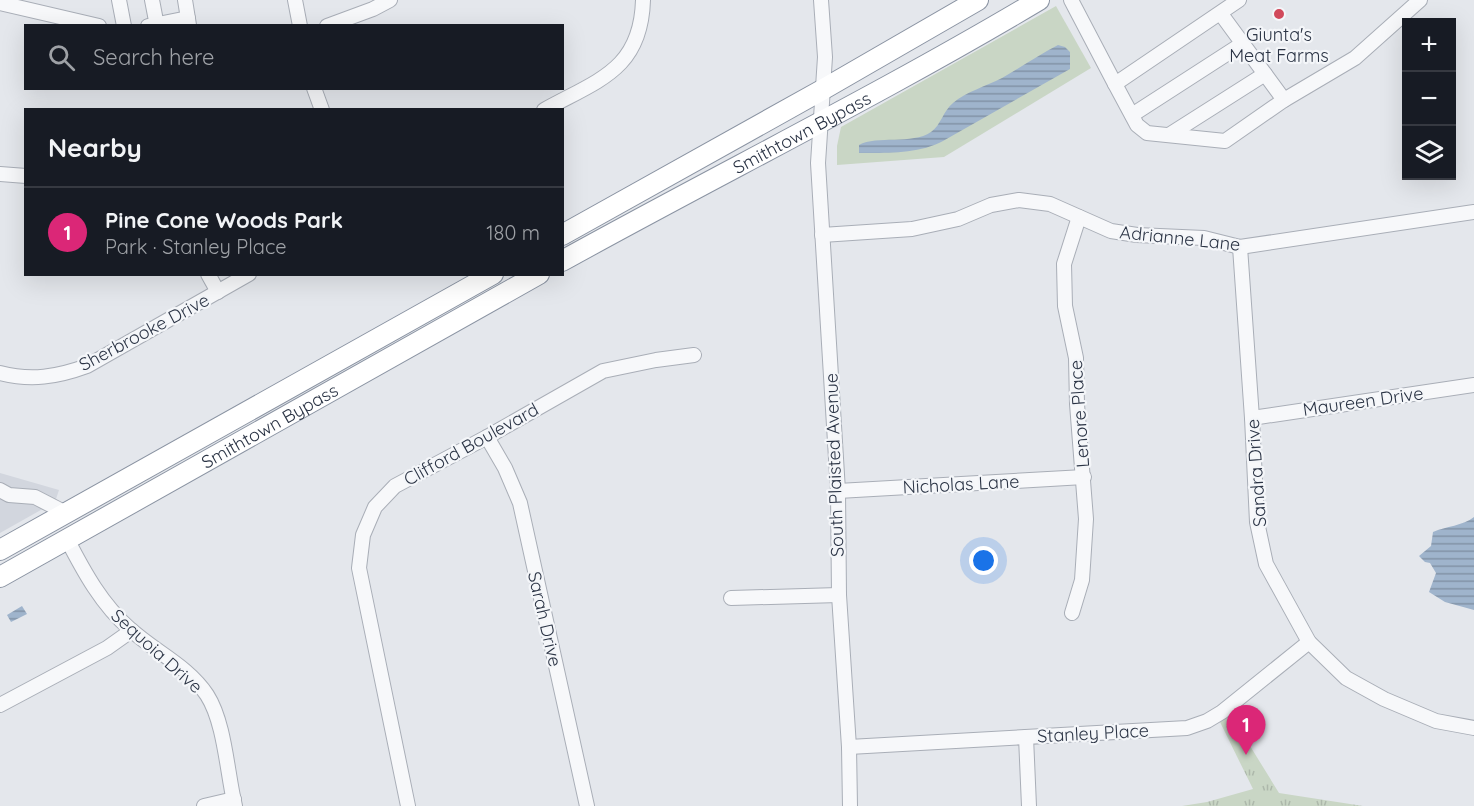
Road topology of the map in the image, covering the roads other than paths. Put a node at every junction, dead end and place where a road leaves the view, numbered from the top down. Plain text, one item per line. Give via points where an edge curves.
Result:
1 (119, 0) edge
2 (152, 0) edge
3 (185, 0) edge
4 (295, 0) edge
5 (390, 0) edge
6 (644, 0) edge
7 (821, 0) edge
8 (978, 0) edge
9 (1039, 0) edge
10 (1071, 0) edge
11 (1239, 0) edge
12 (1420, 0) edge
13 (0, 3) edge
14 (1221, 14) junction
15 (188, 22) edge
16 (79, 24) edge
17 (124, 24) edge
18 (154, 24) edge
19 (165, 24) edge
20 (300, 24) edge
21 (336, 24) edge
22 (1242, 44) junction
23 (1265, 74) junction
24 (1115, 84) junction
25 (315, 90) edge
26 (822, 90) junction
27 (1284, 100) junction
28 (321, 108) edge
29 (548, 108) edge
30 (1132, 115) junction
31 (820, 124) junction
32 (1169, 135) junction
33 (0, 174) edge
34 (24, 176) edge
35 (1474, 212) edge
36 (1080, 217) junction
37 (564, 234) edge
38 (822, 236) junction
39 (1240, 247) junction
40 (564, 260) edge
41 (209, 276) edge
42 (246, 276) edge
43 (489, 276) edge
44 (535, 276) edge
45 (218, 292) junction
46 (694, 355) dead end
47 (0, 373) edge
48 (1474, 385) edge
49 (1252, 418) junction
50 (487, 437) junction
51 (1084, 477) junction
52 (838, 491) junction
53 (3, 495) edge
54 (66, 513) junction
55 (67, 539) junction
56 (0, 550) edge
57 (0, 577) edge
58 (839, 595) junction
59 (731, 598) dead end
60 (1072, 613) dead end
61 (131, 630) junction
62 (1309, 642) junction
63 (0, 705) edge
64 (1474, 728) edge
65 (1026, 737) junction
66 (849, 747) junction
67 (234, 803) edge
68 (204, 806) edge
69 (408, 806) edge
70 (586, 806) edge
71 (850, 806) edge
72 (1029, 806) edge

1 - 17 street
2 - 18 street
3 - 15 street
4 - 20 street
5 - 21 street
6 - 29 street via 639,35 615,70
7 - 26 street, South Plaisted Avenue via 825,57
8 - 26 highway, Smithtown Bypass
9 - 31 highway, Smithtown Bypass
10 - 24 street
11 - 14 street
12 - 27 street via 1355,58
13 - 16 street
14 - 22 street
14 - 24 street
15 - 19 street
22 - 23 street
22 - 30 street
23 - 27 street
23 - 32 street
24 - 30 street
25 - 28 street
26 - 31 street, South Plaisted Avenue
26 - 37 highway, Smithtown Bypass
27 - 32 street via 1225,141
30 - 32 street via 1147,133
31 - 38 street, South Plaisted Avenue
31 - 40 highway, Smithtown Bypass
33 - 34 street
35 - 39 street, Adrianne Lane
36 - 38 street, Adrianne Lane via 1050,204 1019,200 912,229
36 - 39 street, Adrianne Lane via 1111,231 1204,238
36 - 51 street, Lenore Place via 1064,264 1065,306 1076,358
38 - 52 street, South Plaisted Avenue
39 - 49 street, Sandra Drive
41 - 45 street
42 - 45 street, Sherbrooke Drive
43 - 54 highway, Smithtown Bypass
44 - 55 highway, Smithtown Bypass
45 - 47 street, Sherbrooke Drive via 87,366 41,378
46 - 50 street, Clifford Boulevard via 603,371
48 - 49 street, Maureen Drive
49 - 62 street, Sandra Drive via 1257,522 1266,564
50 - 69 street, Clifford Boulevard via 395,486 375,507 363,535 359,568
50 - 70 street, Sarah Drive via 520,503
51 - 52 street, Nicholas Lane
51 - 60 street, Lenore Place via 1082,580
52 - 58 street, South Plaisted Avenue
53 - 54 street via 35,497
54 - 56 highway, Smithtown Bypass
55 - 57 highway, Smithtown Bypass
55 - 61 street, Sequoia Drive via 110,610
58 - 59 street
58 - 66 street, South Plaisted Avenue
61 - 63 street via 107,648
61 - 67 street, Sequoia Drive via 190,675 207,695 215,712
62 - 64 street, Sandra Drive via 1346,678 1384,699 1436,721
62 - 65 street, Stanley Place via 1222,712 1187,728
65 - 66 street, Stanley Place
65 - 72 street
66 - 71 street, South Plaisted Avenue
67 - 68 street

